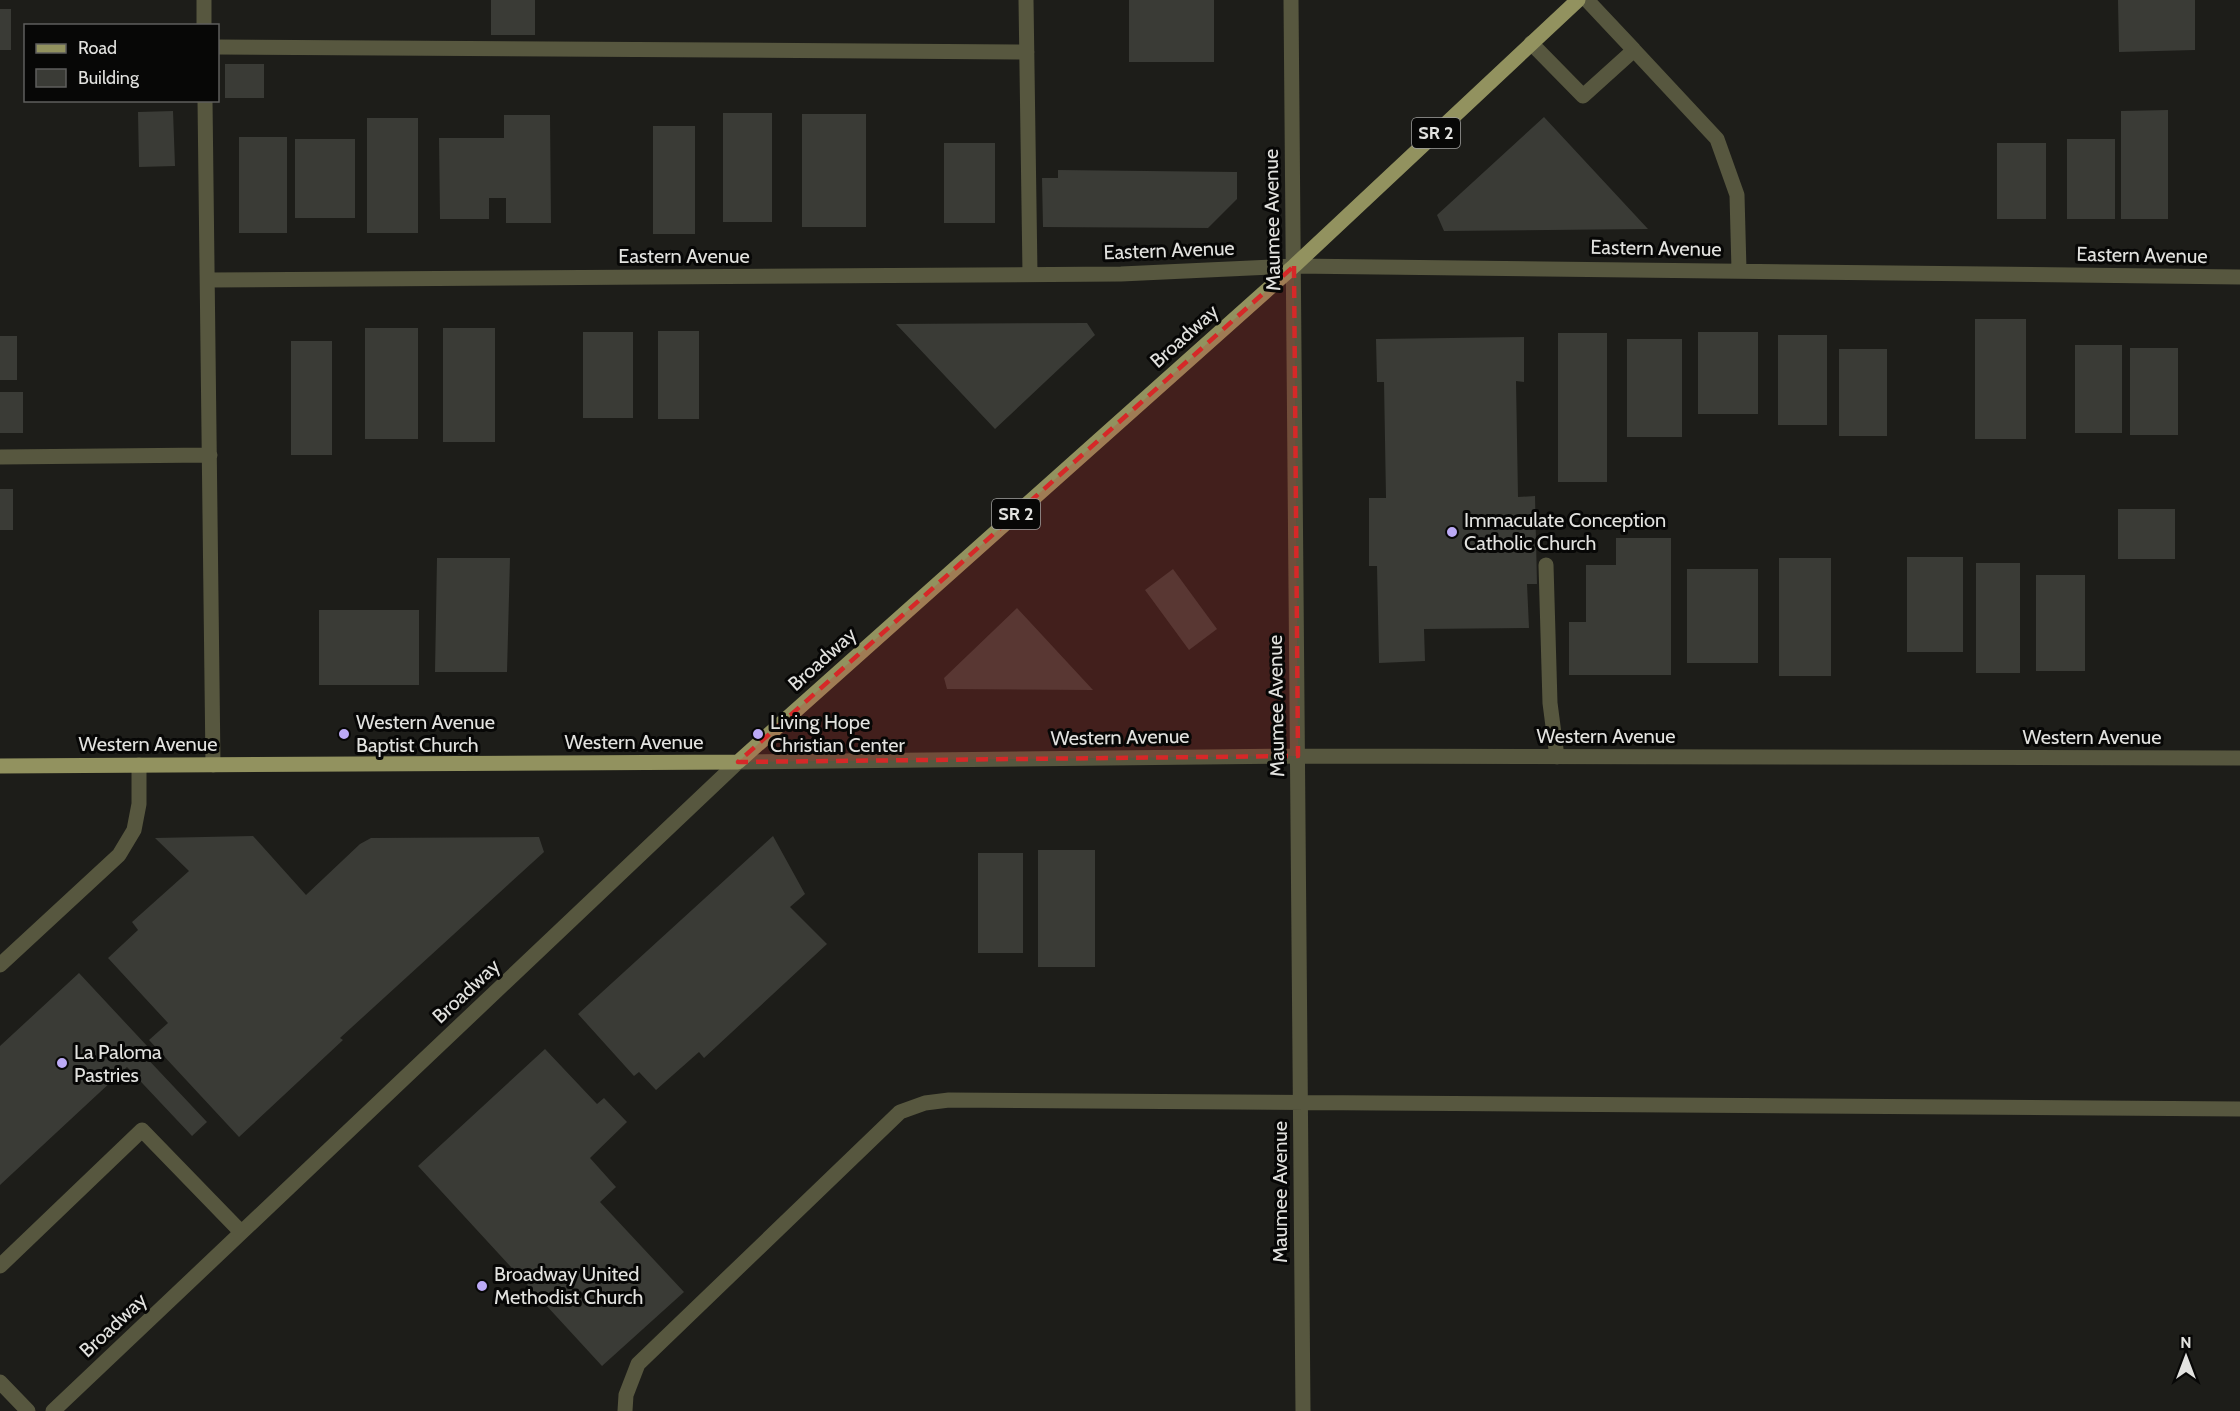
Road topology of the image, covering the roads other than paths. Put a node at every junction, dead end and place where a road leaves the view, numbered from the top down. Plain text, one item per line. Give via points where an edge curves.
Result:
1 (204, 0) edge
2 (1026, 0) edge
3 (1291, 0) edge
4 (1578, 0) edge
5 (1587, 0) edge
6 (204, 24) edge
7 (1531, 43) junction
8 (219, 47) edge
9 (1634, 50) junction
10 (1027, 52) junction
11 (205, 102) edge
12 (1294, 266) junction
13 (1739, 270) junction
14 (1030, 274) junction
15 (2240, 277) edge
16 (208, 280) junction
17 (210, 455) junction
18 (0, 457) edge
19 (1546, 565) dead end
20 (1298, 756) junction
21 (1557, 757) junction
22 (2240, 758) edge
23 (738, 762) junction
24 (139, 765) junction
25 (213, 765) junction
26 (0, 766) edge
27 (0, 965) edge
28 (1300, 1102) junction
29 (2240, 1109) edge
30 (242, 1232) junction
31 (0, 1266) edge
32 (0, 1382) edge
33 (28, 1411) edge
34 (53, 1411) edge
35 (625, 1411) edge
36 (1303, 1411) edge

1 - 6 street
2 - 10 street
3 - 12 street, Maumee Avenue
4 - 7 main road, Broadway / SR 2
5 - 9 street
7 - 9 street via 1582,96
7 - 12 main road, Broadway / SR 2
8 - 10 street
9 - 13 street via 1717,139 1737,195
10 - 14 street
11 - 16 street
12 - 13 street, Eastern Avenue
12 - 14 street, Eastern Avenue
12 - 20 street, Maumee Avenue
12 - 23 main road, Broadway / SR 2
13 - 15 street, Eastern Avenue
14 - 16 street, Eastern Avenue
16 - 17 street
17 - 18 street
17 - 25 street
19 - 21 street via 1550,703
20 - 21 street, Western Avenue
20 - 23 street, Western Avenue
20 - 28 street, Maumee Avenue
21 - 22 street, Western Avenue
23 - 25 main road, Western Avenue
23 - 30 street, Broadway
24 - 25 main road, Western Avenue
24 - 26 main road, Western Avenue
24 - 27 street via 134,830 119,855
28 - 29 street
28 - 35 street via 949,1100 926,1102 900,1112 638,1364 626,1395
28 - 36 street, Maumee Avenue
30 - 31 street via 142,1130
30 - 34 street, Broadway
32 - 33 street

